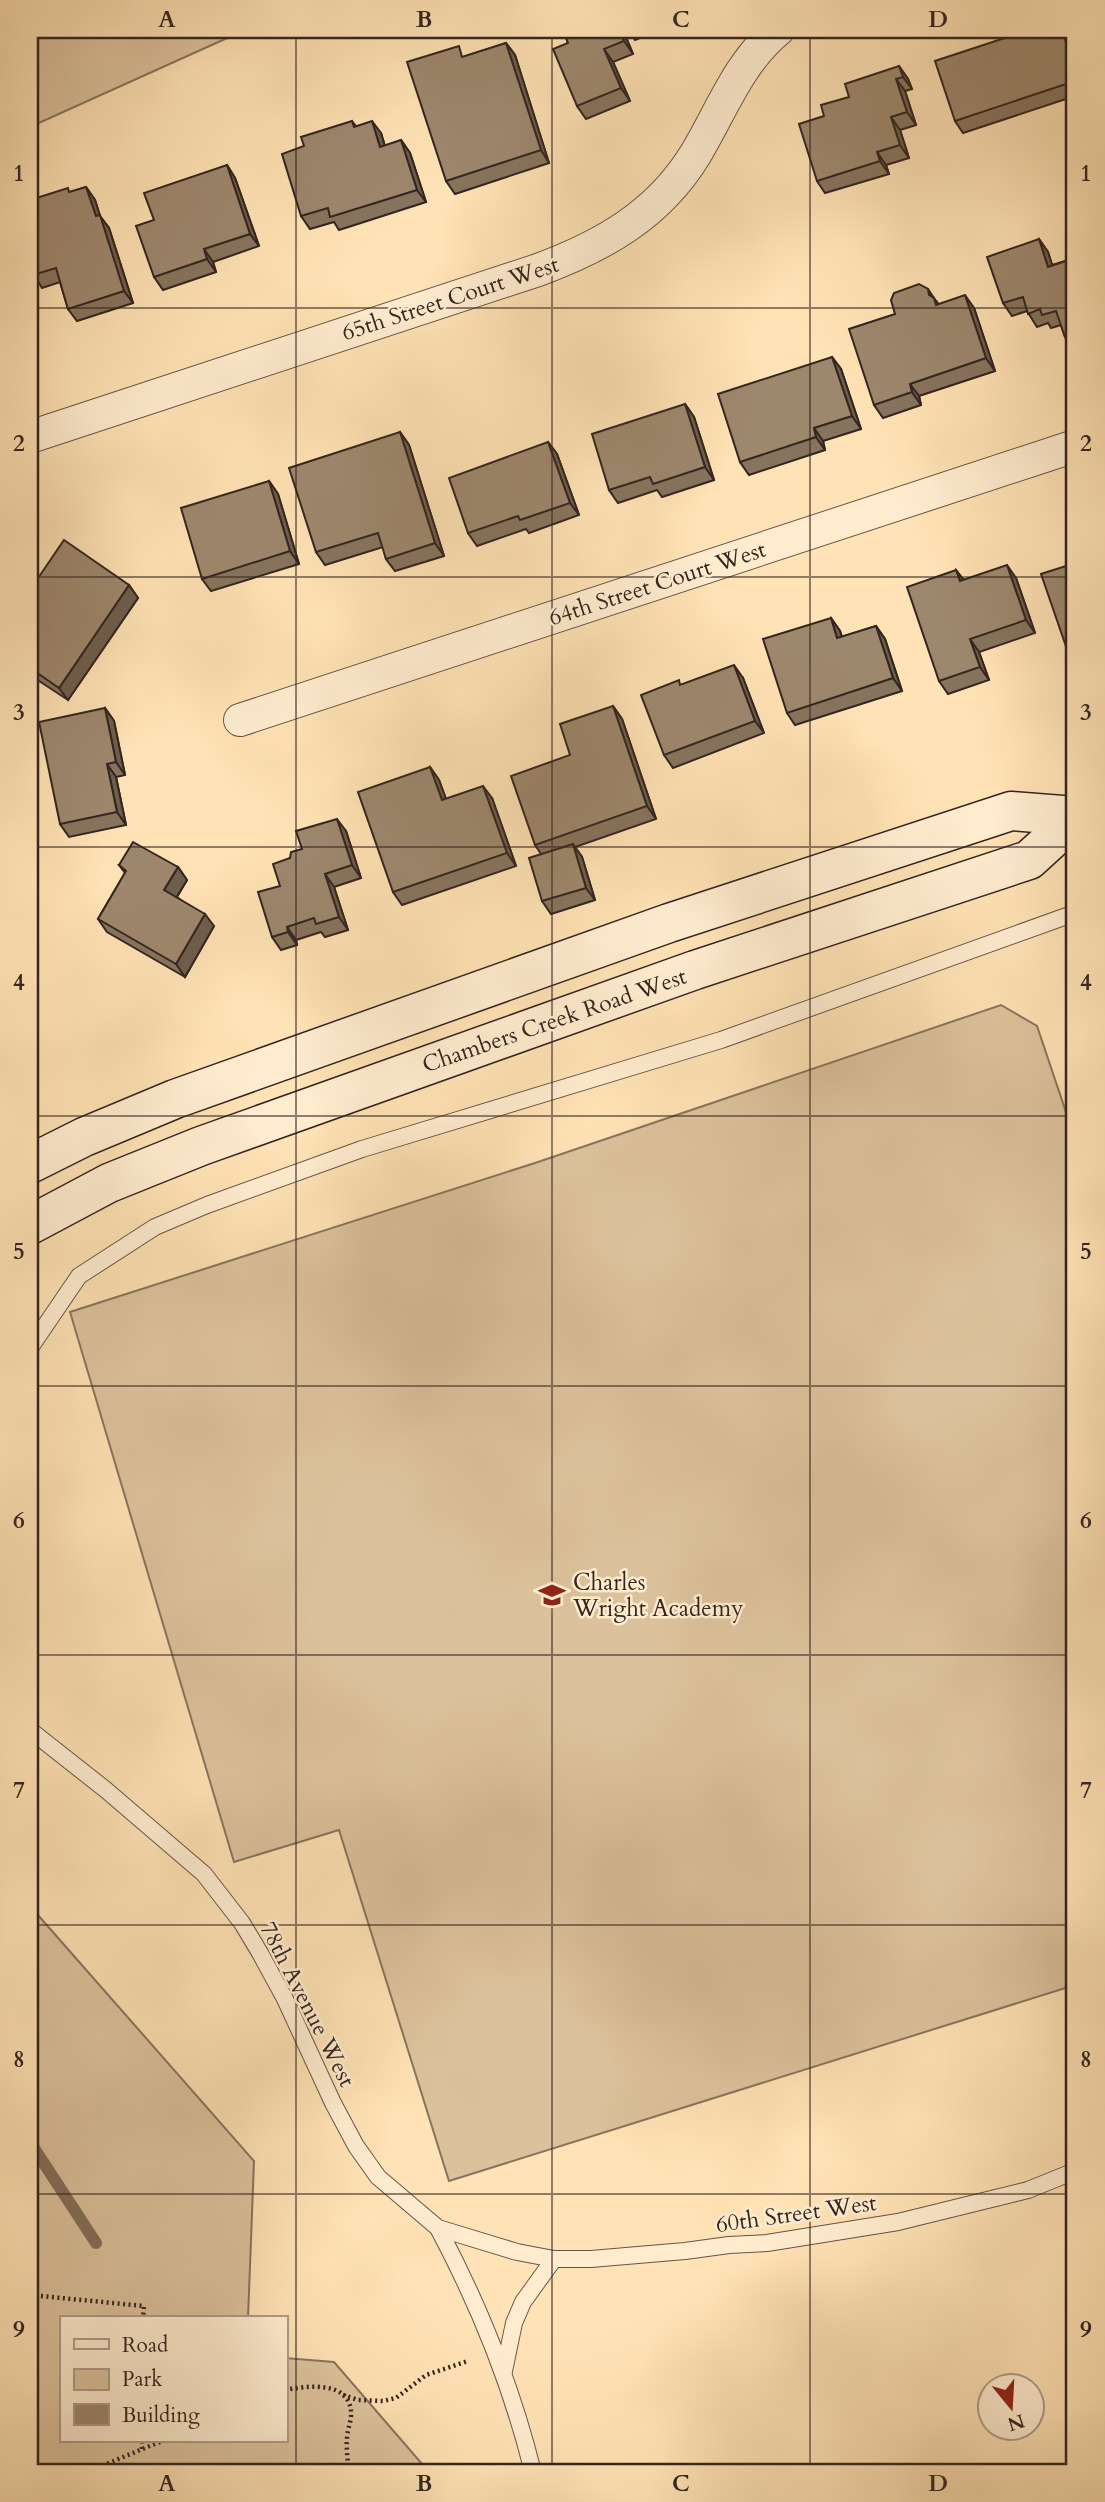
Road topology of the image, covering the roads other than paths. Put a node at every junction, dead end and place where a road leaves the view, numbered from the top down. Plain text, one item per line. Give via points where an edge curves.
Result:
1 (778, 30) edge
2 (30, 437) edge
3 (1075, 446) edge
4 (240, 720) dead end
5 (1075, 817) edge
6 (1075, 913) edge
7 (30, 1164) edge
8 (30, 1224) edge
9 (30, 1348) edge
10 (30, 1730) edge
11 (1075, 2171) edge
12 (438, 2228) junction
13 (517, 2252) joint
14 (554, 2259) junction
15 (503, 2373) junction
16 (533, 2472) edge

1 - 2 street, 65th Street Court West via 745,67 686,169 662,197 608,240 538,270
3 - 4 street, 64th Street Court West
5 - 7 street, Chambers Creek Road West via 1011,811 669,923 176,1099
5 - 8 street, Chambers Creek Road West via 1029,860 695,970 201,1146 109,1183
6 - 9 lane via 720,1040 362,1149 155,1227 79,1276
10 - 12 lane, 78th Avenue West via 204,1874 260,1953 356,2146 379,2177
11 - 14 lane, 60th Street West via 1028,2190 898,2222 767,2243
12 - 13 lane, 78th Avenue West
12 - 15 lane
13 - 14 lane, 60th Street West
14 - 15 lane via 523,2302
15 - 16 lane

